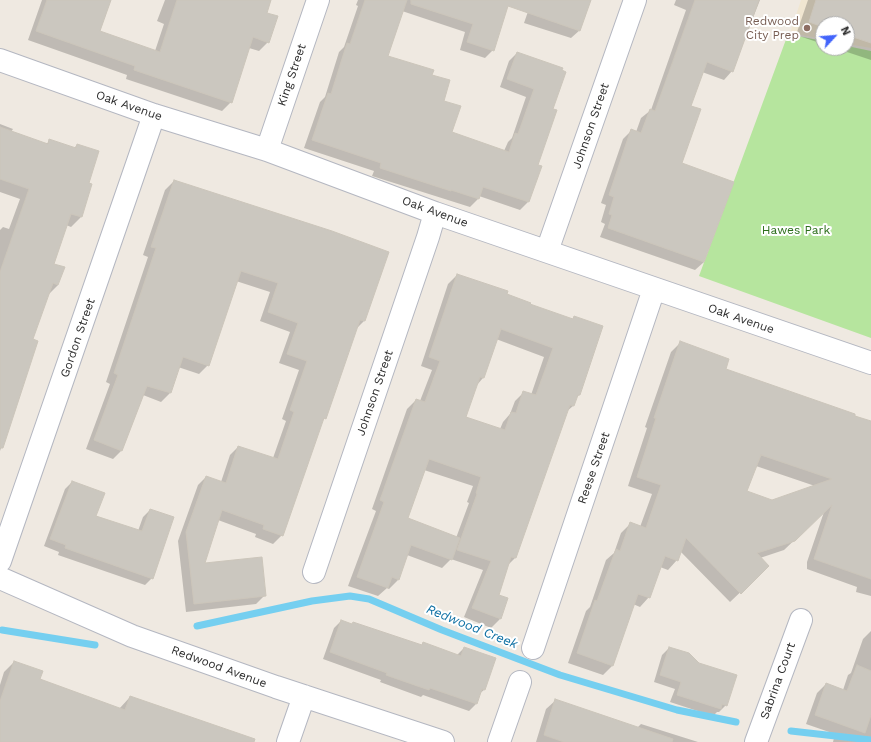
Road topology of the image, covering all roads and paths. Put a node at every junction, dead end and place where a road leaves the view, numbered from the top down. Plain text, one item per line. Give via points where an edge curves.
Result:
1 (318, 0) edge
2 (635, 0) edge
3 (0, 60) edge
4 (154, 115) junction
5 (267, 150) junction
6 (436, 213) junction
7 (547, 251) junction
8 (654, 289) junction
9 (871, 363) edge
10 (0, 561) edge
11 (314, 572) dead end
12 (0, 578) edge
13 (801, 620) dead end
14 (533, 648) dead end
15 (520, 682) dead end
16 (304, 696) junction
17 (288, 742) edge
18 (442, 742) edge
19 (499, 742) edge
20 (756, 742) edge

1 - 5 street, King Street
2 - 7 street, Johnson Street
3 - 4 street, Oak Avenue
4 - 5 street, Oak Avenue
4 - 10 street, Gordon Street
5 - 6 street, Oak Avenue
6 - 7 street, Oak Avenue
6 - 11 street, Johnson Street
7 - 8 street, Oak Avenue
8 - 9 street, Oak Avenue
8 - 14 street, Reese Street
12 - 16 street, Redwood Avenue via 132,636
13 - 20 street, Sabrina Court
15 - 19 street
16 - 17 street
16 - 18 street, Redwood Avenue

